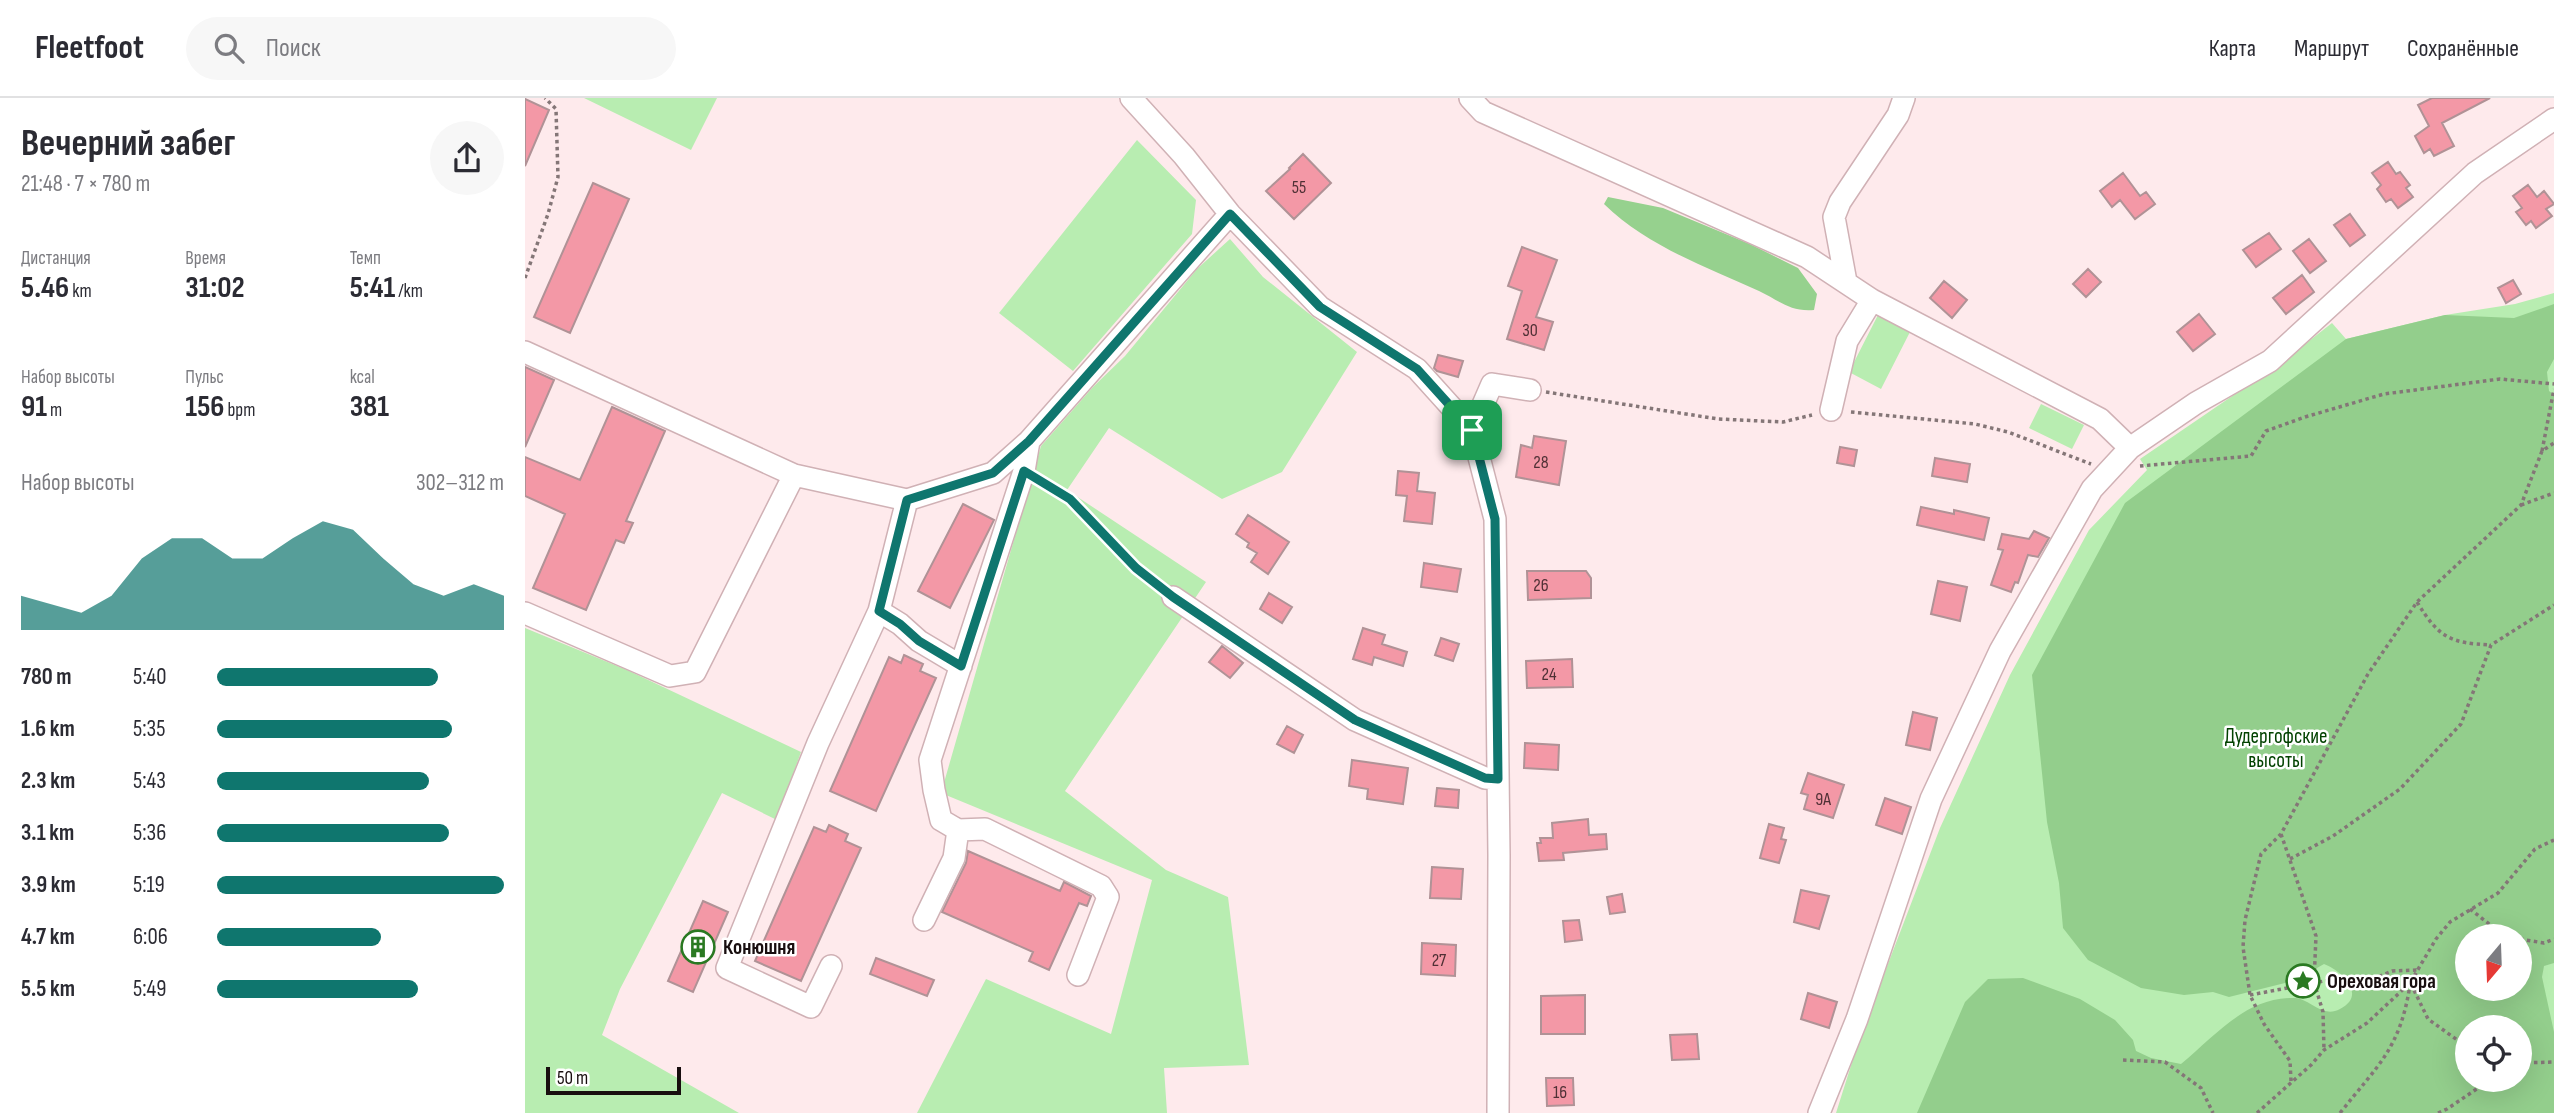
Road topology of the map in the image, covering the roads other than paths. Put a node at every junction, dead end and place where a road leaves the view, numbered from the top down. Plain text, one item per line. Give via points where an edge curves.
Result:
1 (1131, 98) edge
2 (1470, 98) edge
3 (1904, 98) edge
4 (2554, 119) edge
5 (1230, 214) junction
6 (1846, 282) junction
7 (1871, 300) junction
8 (525, 352) edge
9 (1530, 390) dead end
10 (1831, 410) dead end
11 (1472, 430) junction
12 (1029, 441) junction
13 (2130, 448) junction
14 (795, 475) junction
15 (907, 500) junction
16 (1173, 597) road end
17 (879, 611) junction
18 (525, 613) edge
19 (961, 666) junction
20 (1498, 779) junction
21 (958, 830) junction
22 (924, 920) dead end
23 (831, 966) dead end
24 (1078, 975) dead end
25 (1498, 1113) edge
26 (1819, 1113) edge

1 - 5 street
2 - 6 street via 1483,112 1807,257
3 - 6 street via 1834,217
4 - 13 street via 2475,173 2270,361
5 - 11 street via 1320,307 1417,369
5 - 12 street
6 - 7 street
7 - 10 street via 1847,341
7 - 13 street via 2100,419
8 - 14 street
9 - 11 street via 1492,384
11 - 20 street via 1495,519
12 - 15 street via 993,473
12 - 19 street via 1024,471
13 - 26 street via 2092,489 2000,651 1931,799 1857,1019
14 - 15 street
14 - 18 street via 695,672 670,676
15 - 17 street
16 - 20 street via 1355,720 1485,778
17 - 19 street
17 - 23 street via 818,743 727,968 811,1007
19 - 21 street via 930,760 941,820
20 - 25 street
21 - 22 street via 954,858
21 - 24 street via 985,829 1101,886 1108,897

